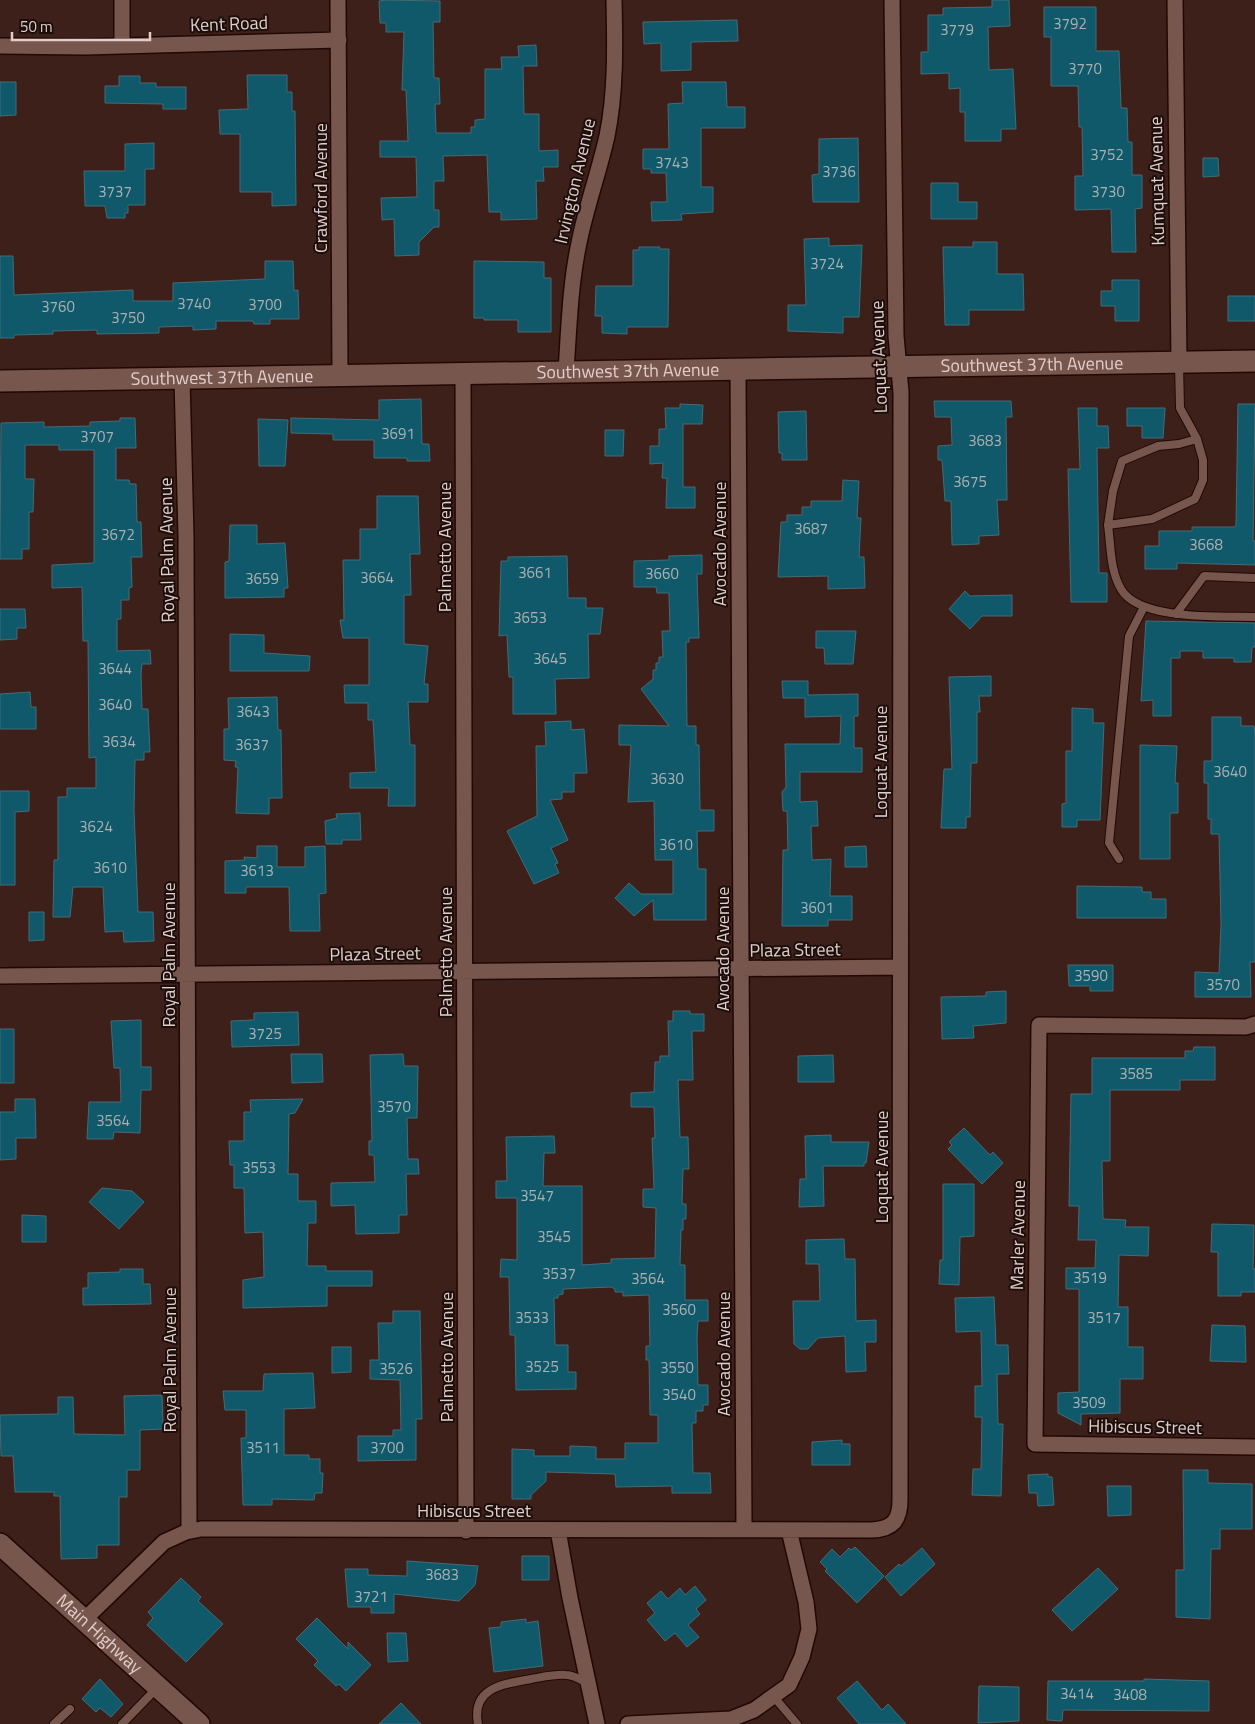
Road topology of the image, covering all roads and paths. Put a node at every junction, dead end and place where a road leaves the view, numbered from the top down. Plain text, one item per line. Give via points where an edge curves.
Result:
1 (122, 0) edge
2 (338, 0) edge
3 (614, 0) edge
4 (892, 0) edge
5 (1175, 0) edge
6 (339, 40) junction
7 (0, 46) edge
8 (122, 46) junction
9 (1255, 361) edge
10 (1179, 362) junction
11 (899, 366) junction
12 (738, 369) junction
13 (566, 371) junction
14 (463, 374) junction
15 (340, 376) junction
16 (182, 378) junction
17 (0, 381) edge
18 (1197, 439) junction
19 (1108, 525) junction
20 (1255, 578) edge
21 (1144, 608) junction
22 (1176, 614) junction
23 (1255, 617) edge
24 (1119, 859) dead end
25 (900, 967) junction
26 (742, 969) junction
27 (464, 972) junction
28 (187, 975) junction
29 (0, 976) edge
30 (1252, 1027) edge
31 (1035, 1444) joint
32 (1255, 1447) edge
33 (896, 1523) joint
34 (744, 1529) junction
35 (466, 1530) junction
36 (558, 1530) junction
37 (789, 1530) junction
38 (189, 1531) junction
39 (0, 1544) edge
40 (84, 1620) junction
41 (588, 1682) junction
42 (158, 1687) junction
43 (774, 1697) junction
44 (70, 1709) dead end
45 (54, 1724) edge
46 (122, 1724) edge
47 (199, 1724) edge
48 (478, 1724) edge
49 (597, 1724) edge
50 (628, 1724) edge
51 (797, 1724) edge

1 - 8 street
2 - 6 street, Crawford Avenue
3 - 13 street, Irvington Avenue via 610,117 577,251
4 - 11 street, Loquat Avenue
5 - 10 street, Kumquat Avenue
6 - 8 street, Kent Road
6 - 15 street, Crawford Avenue
7 - 8 street, Kent Road
9 - 10 main road, Southwest 37th Avenue
10 - 11 main road, Southwest 37th Avenue
10 - 18 lane via 1180,408
11 - 12 main road, Southwest 37th Avenue
11 - 25 street, Loquat Avenue
12 - 13 main road, Southwest 37th Avenue
12 - 26 street, Avocado Avenue
13 - 14 main road, Southwest 37th Avenue
14 - 15 main road, Southwest 37th Avenue
14 - 27 street, Palmetto Avenue
15 - 16 main road, Southwest 37th Avenue
16 - 17 main road, Southwest 37th Avenue
16 - 28 street, Royal Palm Avenue via 186,538
18 - 19 lane via 1158,446 1122,461
18 - 19 lane via 1203,460 1203,480 1195,499 1152,519
19 - 21 lane via 1113,573 1122,591
20 - 22 lane via 1204,576
21 - 22 lane
21 - 24 lane via 1129,636 1109,843
22 - 23 lane
25 - 26 street, Plaza Street
25 - 33 street, Loquat Avenue via 900,1500
26 - 27 street, Plaza Street
26 - 34 street, Avocado Avenue
27 - 28 street, Plaza Street
27 - 35 street, Palmetto Avenue
28 - 29 street, Plaza Street
28 - 38 street, Royal Palm Avenue
30 - 31 street, Marler Avenue via 1039,1025
31 - 32 street, Hibiscus Street
33 - 37 street, Hibiscus Street via 881,1530
34 - 36 street, Hibiscus Street
34 - 37 street, Hibiscus Street
35 - 36 street, Hibiscus Street
35 - 38 street, Hibiscus Street via 211,1528
36 - 41 street
37 - 43 street via 806,1602 808,1637 793,1678
38 - 40 street, Hibiscus Street via 164,1542
39 - 40 main road, Main Highway
40 - 42 main road, Main Highway
41 - 48 lane via 555,1675 500,1685 481,1699
41 - 49 street
42 - 46 lane
42 - 47 main road, Main Highway
43 - 50 street via 732,1719
43 - 51 lane
44 - 45 lane

